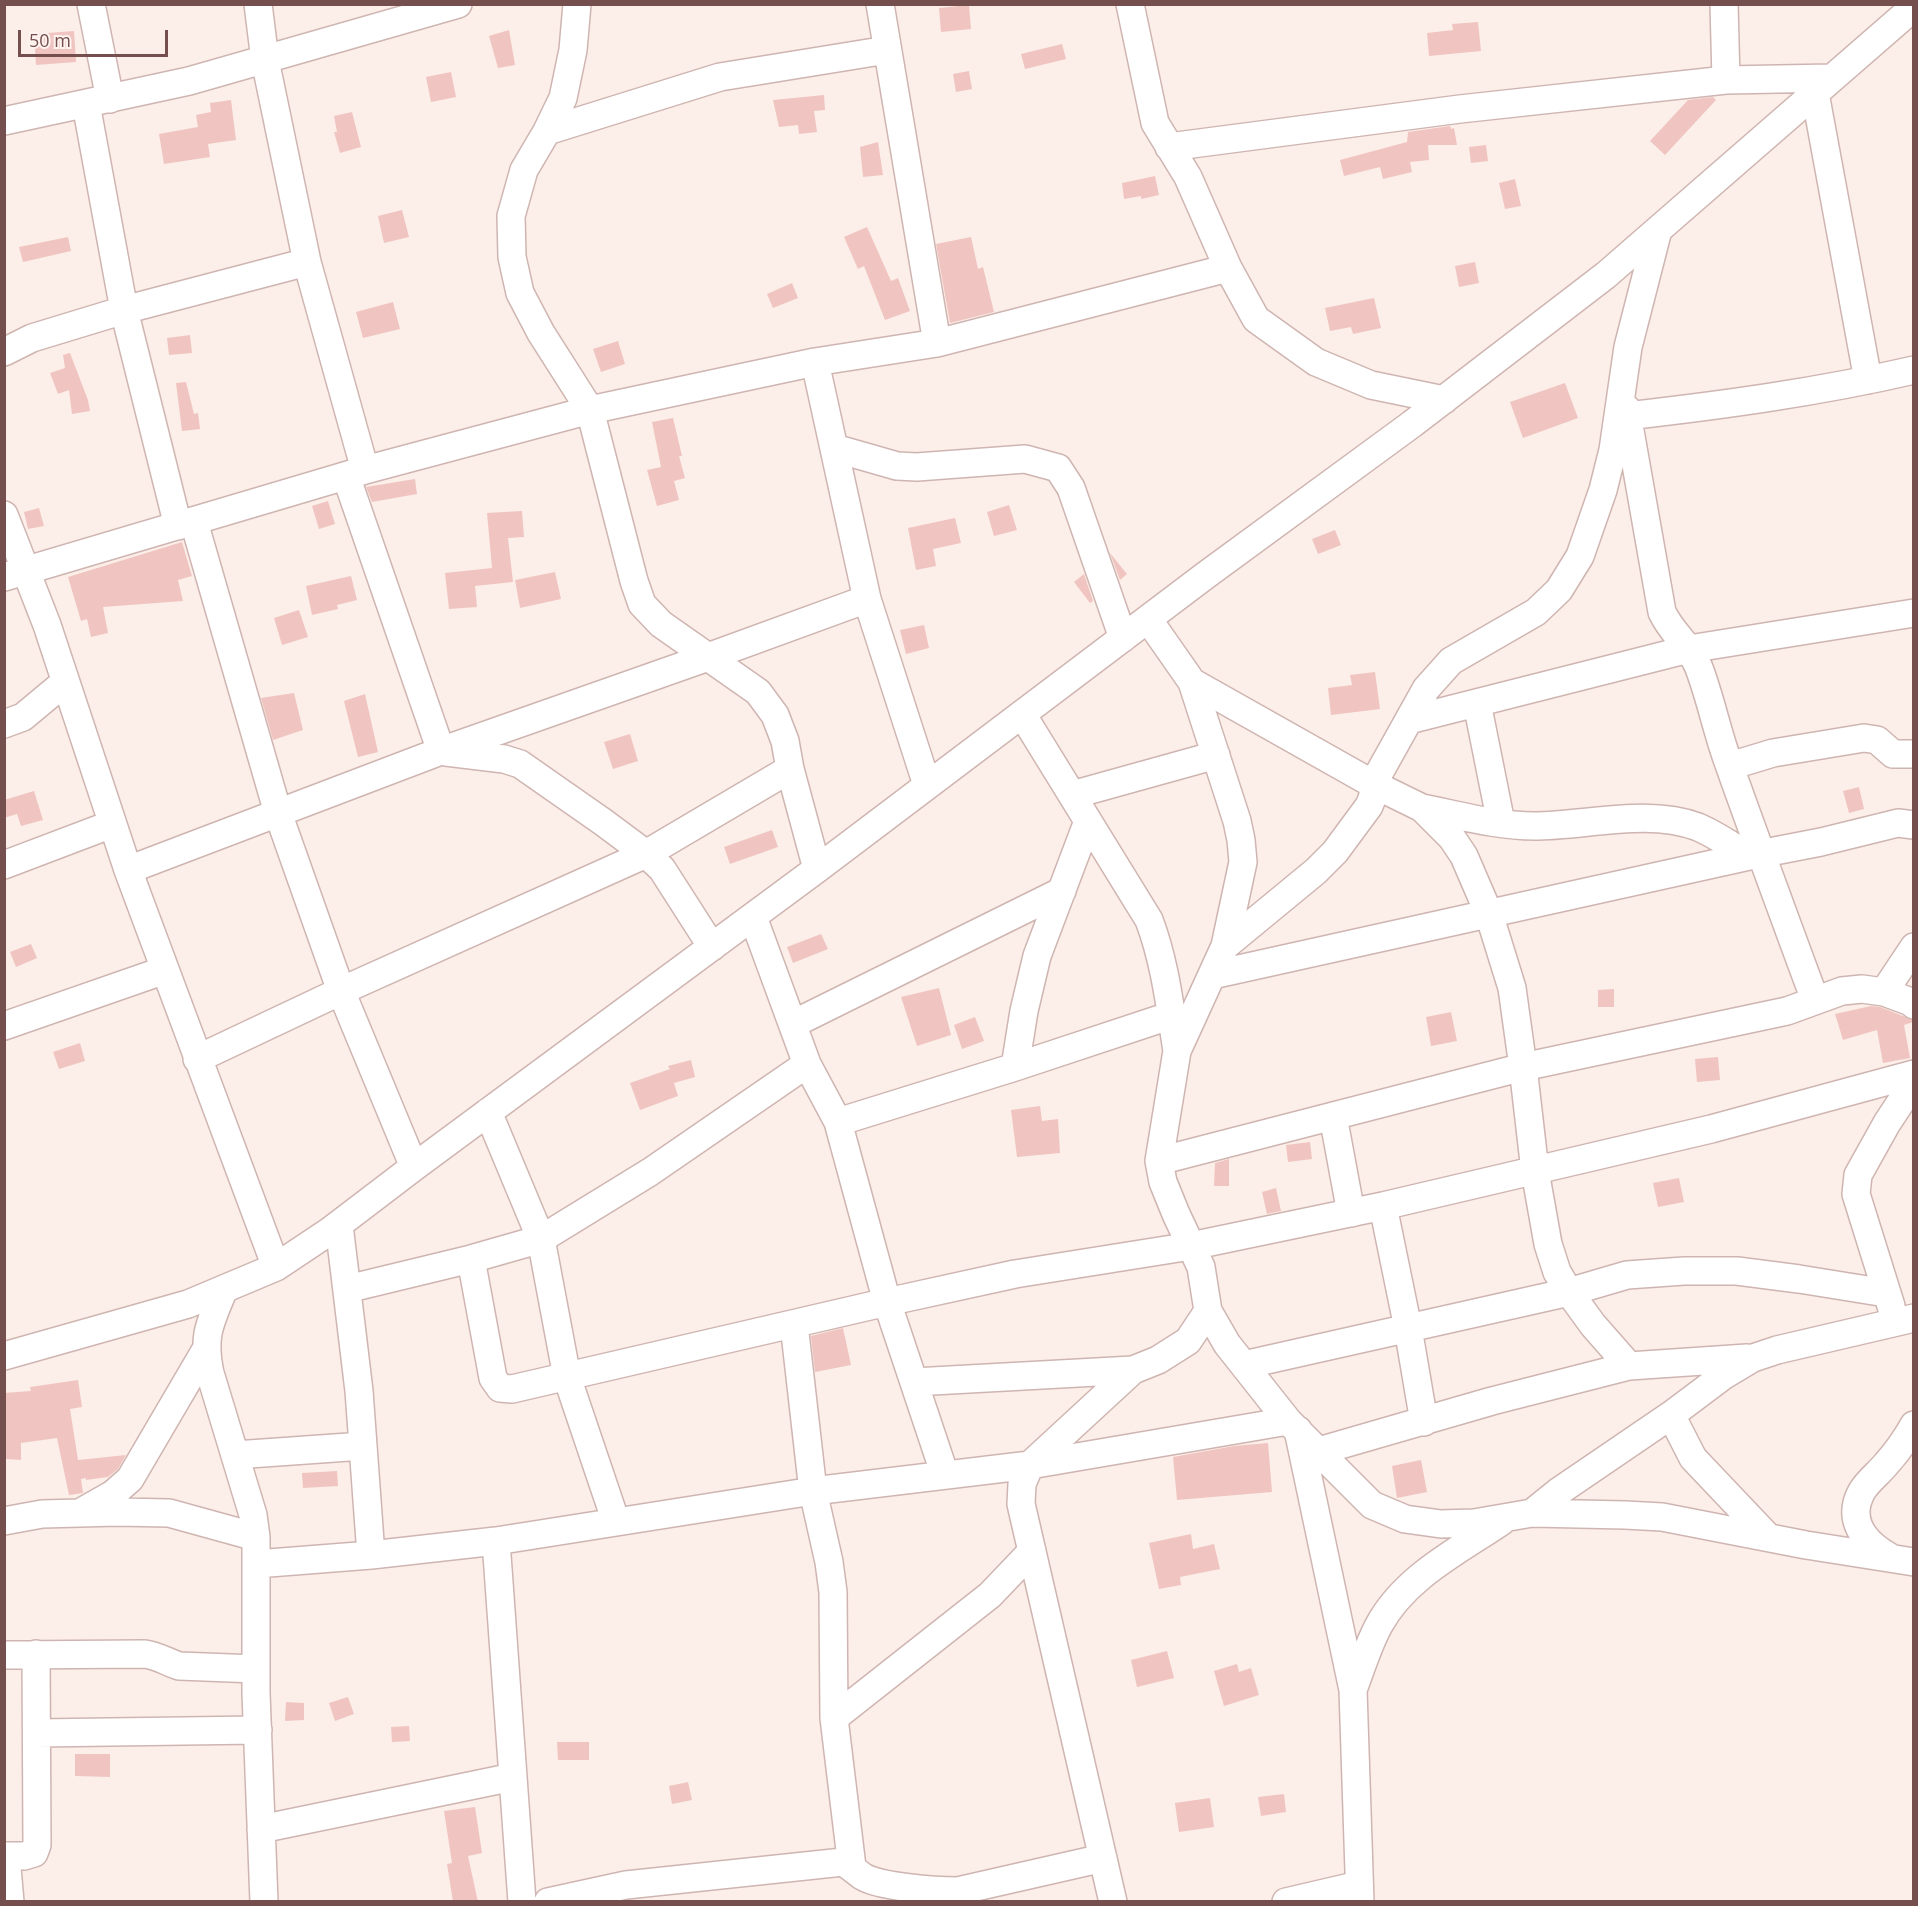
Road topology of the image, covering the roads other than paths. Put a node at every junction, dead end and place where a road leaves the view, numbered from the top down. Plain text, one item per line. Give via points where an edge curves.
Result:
1 (91, 4) edge
2 (258, 4) edge
3 (458, 4) edge
4 (577, 4) edge
5 (880, 4) edge
6 (1130, 4) edge
7 (1724, 4) edge
8 (1914, 7) edge
9 (887, 50) junction
10 (265, 60) junction
11 (1726, 80) junction
12 (1824, 86) junction
13 (98, 101) junction
14 (4, 121) edge
15 (547, 131) junction
16 (1169, 147) junction
17 (1658, 230) junction
18 (307, 262) junction
19 (1228, 268) junction
20 (124, 310) junction
21 (937, 343) junction
22 (4, 352) edge
23 (815, 362) junction
24 (1914, 370) edge
25 (1868, 380) junction
26 (1623, 389) junction
27 (1444, 400) junction
28 (590, 410) junction
29 (1627, 416) junction
30 (834, 448) junction
31 (356, 473) junction
32 (4, 515) edge
33 (186, 524) junction
34 (16, 574) edge
35 (867, 598) junction
36 (1914, 613) edge
37 (1148, 619) junction
38 (1123, 638) junction
39 (1689, 649) junction
40 (708, 657) junction
41 (64, 682) junction
42 (1192, 682) junction
43 (1477, 703) junction
44 (1022, 714) junction
45 (1409, 720) junction
46 (4, 724) edge
47 (441, 751) junction
48 (1914, 754) edge
49 (1216, 755) junction
50 (1730, 766) junction
51 (790, 769) junction
52 (1373, 784) junction
53 (927, 785) junction
54 (1072, 795) junction
55 (1422, 808) junction
56 (278, 813) junction
57 (1088, 821) junction
58 (1501, 823) junction
59 (112, 824) junction
60 (1914, 825) edge
61 (646, 854) junction
62 (1755, 855) junction
63 (4, 865) edge
64 (817, 869) junction
65 (128, 870) junction
66 (1062, 891) junction
67 (1489, 914) junction
68 (753, 917) junction
69 (1225, 946) junction
70 (712, 947) junction
71 (1914, 947) edge
72 (165, 970) junction
73 (1212, 975) junction
74 (341, 991) junction
75 (1884, 992) junction
76 (1815, 1000) junction
77 (1914, 1005) edge
78 (1172, 1015) junction
79 (793, 1024) junction
80 (4, 1026) edge
81 (1178, 1051) junction
82 (197, 1059) junction
83 (807, 1064) junction
84 (1015, 1067) junction
85 (1523, 1067) junction
86 (1914, 1074) edge
87 (1914, 1082) edge
88 (488, 1112) junction
89 (1333, 1116) junction
90 (838, 1122) junction
91 (1159, 1161) junction
92 (414, 1167) junction
93 (1535, 1171) junction
94 (1383, 1206) junction
95 (1351, 1213) junction
96 (339, 1225) junction
97 (541, 1239) junction
98 (1191, 1246) junction
99 (471, 1259) junction
100 (276, 1267) junction
101 (224, 1289) junction
102 (347, 1289) junction
103 (1569, 1292) junction
104 (1886, 1293) junction
105 (887, 1302) junction
106 (1208, 1311) junction
107 (1906, 1320) edge
108 (794, 1324) junction
109 (1408, 1328) junction
110 (205, 1351) junction
111 (4, 1356) edge
112 (1753, 1358) junction
113 (1244, 1365) junction
114 (1629, 1366) junction
115 (1133, 1370) junction
116 (567, 1377) junction
117 (914, 1382) junction
118 (1671, 1415) junction
119 (1424, 1422) junction
120 (1293, 1425) junction
121 (1914, 1425) edge
122 (363, 1446) junction
123 (1906, 1447) edge
124 (1318, 1451) junction
125 (235, 1455) junction
126 (1030, 1465) junction
127 (945, 1475) junction
128 (813, 1491) junction
129 (4, 1504) edge
130 (42, 1514) junction
131 (77, 1514) junction
132 (1520, 1515) junction
133 (4, 1521) edge
134 (616, 1522) junction
135 (256, 1536) junction
136 (1768, 1537) junction
137 (496, 1541) junction
138 (1032, 1551) junction
139 (371, 1555) junction
140 (1901, 1559) edge
141 (256, 1564) junction
142 (36, 1654) junction
143 (4, 1656) edge
144 (256, 1669) junction
145 (1353, 1690) junction
146 (834, 1718) junction
147 (258, 1730) junction
148 (37, 1733) junction
149 (513, 1777) junction
150 (261, 1829) junction
151 (5, 1856) edge
152 (1103, 1858) junction
153 (852, 1867) junction
154 (1360, 1893) edge
155 (10, 1902) edge
156 (264, 1902) edge
157 (522, 1902) edge
158 (548, 1902) edge
159 (1113, 1902) edge
160 (1286, 1902) edge

1 - 13 street
2 - 10 street
3 - 10 street
4 - 15 street via 563,98
5 - 9 street
6 - 16 street via 1155,123
7 - 11 street
8 - 12 street
9 - 15 street via 720,76
9 - 21 street
10 - 13 street
10 - 18 street
11 - 12 street
11 - 16 street
12 - 17 street
12 - 25 street
13 - 14 street
13 - 20 street
15 - 28 street via 524,170 511,216 512,257 520,292
16 - 19 street via 1188,177
17 - 26 street via 1628,347
17 - 27 street
18 - 20 street
18 - 31 street
19 - 21 street
19 - 27 street via 1256,319 1316,362 1371,385
20 - 22 street via 32,338
20 - 33 street
21 - 23 street
23 - 28 street
23 - 30 street
24 - 25 street
25 - 29 street via 1722,405
26 - 29 street
26 - 45 street via 1603,490 1580,556 1559,590 1536,612 1451,661 1426,689
27 - 37 street
28 - 31 street
28 - 40 street via 642,604 661,624
29 - 39 street via 1662,612 1669,627
30 - 35 street
30 - 38 street via 897,466 1025,459 1058,468 1071,488
31 - 33 street
31 - 47 street
32 - 34 street
33 - 34 street
33 - 56 street
34 - 41 street via 47,625
35 - 40 street
35 - 53 street
36 - 39 street
37 - 38 street
37 - 42 street
38 - 44 street
39 - 43 street
39 - 50 street via 1699,667
40 - 47 street
40 - 51 street via 758,693 775,715
41 - 46 street via 23,717
41 - 59 street
42 - 49 street
42 - 52 street
43 - 45 street
43 - 58 street
44 - 53 street
44 - 54 street
45 - 52 street
47 - 56 street
47 - 61 street via 520,764
48 - 50 street via 1893,754 1876,740 1864,738 1773,753
49 - 54 street
49 - 69 street via 1237,821 1243,862
50 - 62 street
51 - 61 street
51 - 64 street
52 - 55 street
52 - 69 street via 1369,806 1335,852
53 - 64 street
54 - 57 street
55 - 58 street
55 - 67 street via 1464,856
56 - 65 street
56 - 74 street
57 - 66 street
57 - 78 street via 1149,920 1165,971
58 - 62 street via 1534,826 1653,818 1678,821
59 - 63 street
59 - 65 street
60 - 62 street via 1898,823
61 - 70 street via 662,869
61 - 74 street
62 - 67 street
62 - 76 street
64 - 68 street
65 - 72 street
66 - 79 street
66 - 84 street via 1037,956
67 - 73 street
67 - 85 street via 1512,988
68 - 70 street
68 - 79 street
69 - 73 street
70 - 88 street
71 - 75 street
72 - 80 street
72 - 82 street
73 - 81 street
74 - 82 street
74 - 92 street
75 - 76 street via 1842,991
75 - 77 street
76 - 85 street via 1787,1011
78 - 81 street
78 - 84 street
79 - 83 street
81 - 91 street
82 - 100 street
83 - 90 street
83 - 97 street via 650,1172
84 - 90 street
85 - 89 street
85 - 93 street
86 - 93 street
87 - 104 street via 1858,1175 1856,1194
88 - 92 street
88 - 97 street
89 - 91 street
89 - 95 street
90 - 105 street
91 - 98 street via 1163,1182
92 - 96 street
93 - 94 street
93 - 103 street via 1548,1244
94 - 95 street
94 - 109 street
95 - 98 street
96 - 100 street
96 - 102 street
97 - 99 street
97 - 116 street
98 - 105 street via 1015,1274
98 - 106 street via 1206,1287
99 - 102 street
99 - 116 street via 493,1378 500,1388
100 - 101 street
101 - 110 street via 208,1328
101 - 111 street via 139,1319
102 - 122 street
103 - 104 street via 1627,1275 1737,1271
103 - 109 street
103 - 114 street
104 - 107 street
105 - 108 street
105 - 117 street
106 - 113 street
106 - 115 street via 1188,1341
107 - 112 street
108 - 116 street
108 - 128 street
109 - 113 street
109 - 119 street
110 - 125 street
110 - 131 street via 130,1479 113,1494
112 - 114 street
112 - 118 street
113 - 120 street
114 - 119 street
115 - 117 street
115 - 126 street
116 - 134 street
117 - 127 street
118 - 132 street
118 - 136 street via 1693,1458
119 - 124 street
120 - 124 street
120 - 126 street
120 - 145 street
121 - 123 street
122 - 125 street
122 - 139 street
123 - 140 street via 1862,1492 1855,1512 1863,1537 1874,1548
124 - 132 street via 1372,1504 1405,1519 1474,1523
125 - 135 street
126 - 127 street
126 - 138 street via 1022,1484 1021,1504
127 - 128 street
128 - 134 street
128 - 146 street via 833,1592
129 - 130 street
130 - 131 street
130 - 133 street
131 - 135 street via 169,1513
132 - 136 street via 1662,1517
132 - 145 street via 1415,1580 1378,1625
134 - 137 street
135 - 141 street
136 - 140 street
137 - 139 street
137 - 149 street
138 - 146 street via 990,1596
138 - 152 street
139 - 141 street
141 - 144 street
142 - 143 street
142 - 144 street via 145,1654 179,1666
142 - 148 street
144 - 147 street
145 - 154 street
146 - 153 street
147 - 148 street
147 - 150 street
148 - 151 street via 37,1845 34,1853
149 - 150 street
149 - 157 street
150 - 156 street
151 - 155 street
152 - 153 street via 958,1891 876,1882
152 - 159 street
153 - 158 street via 843,1862 830,1863 627,1885
154 - 160 street

